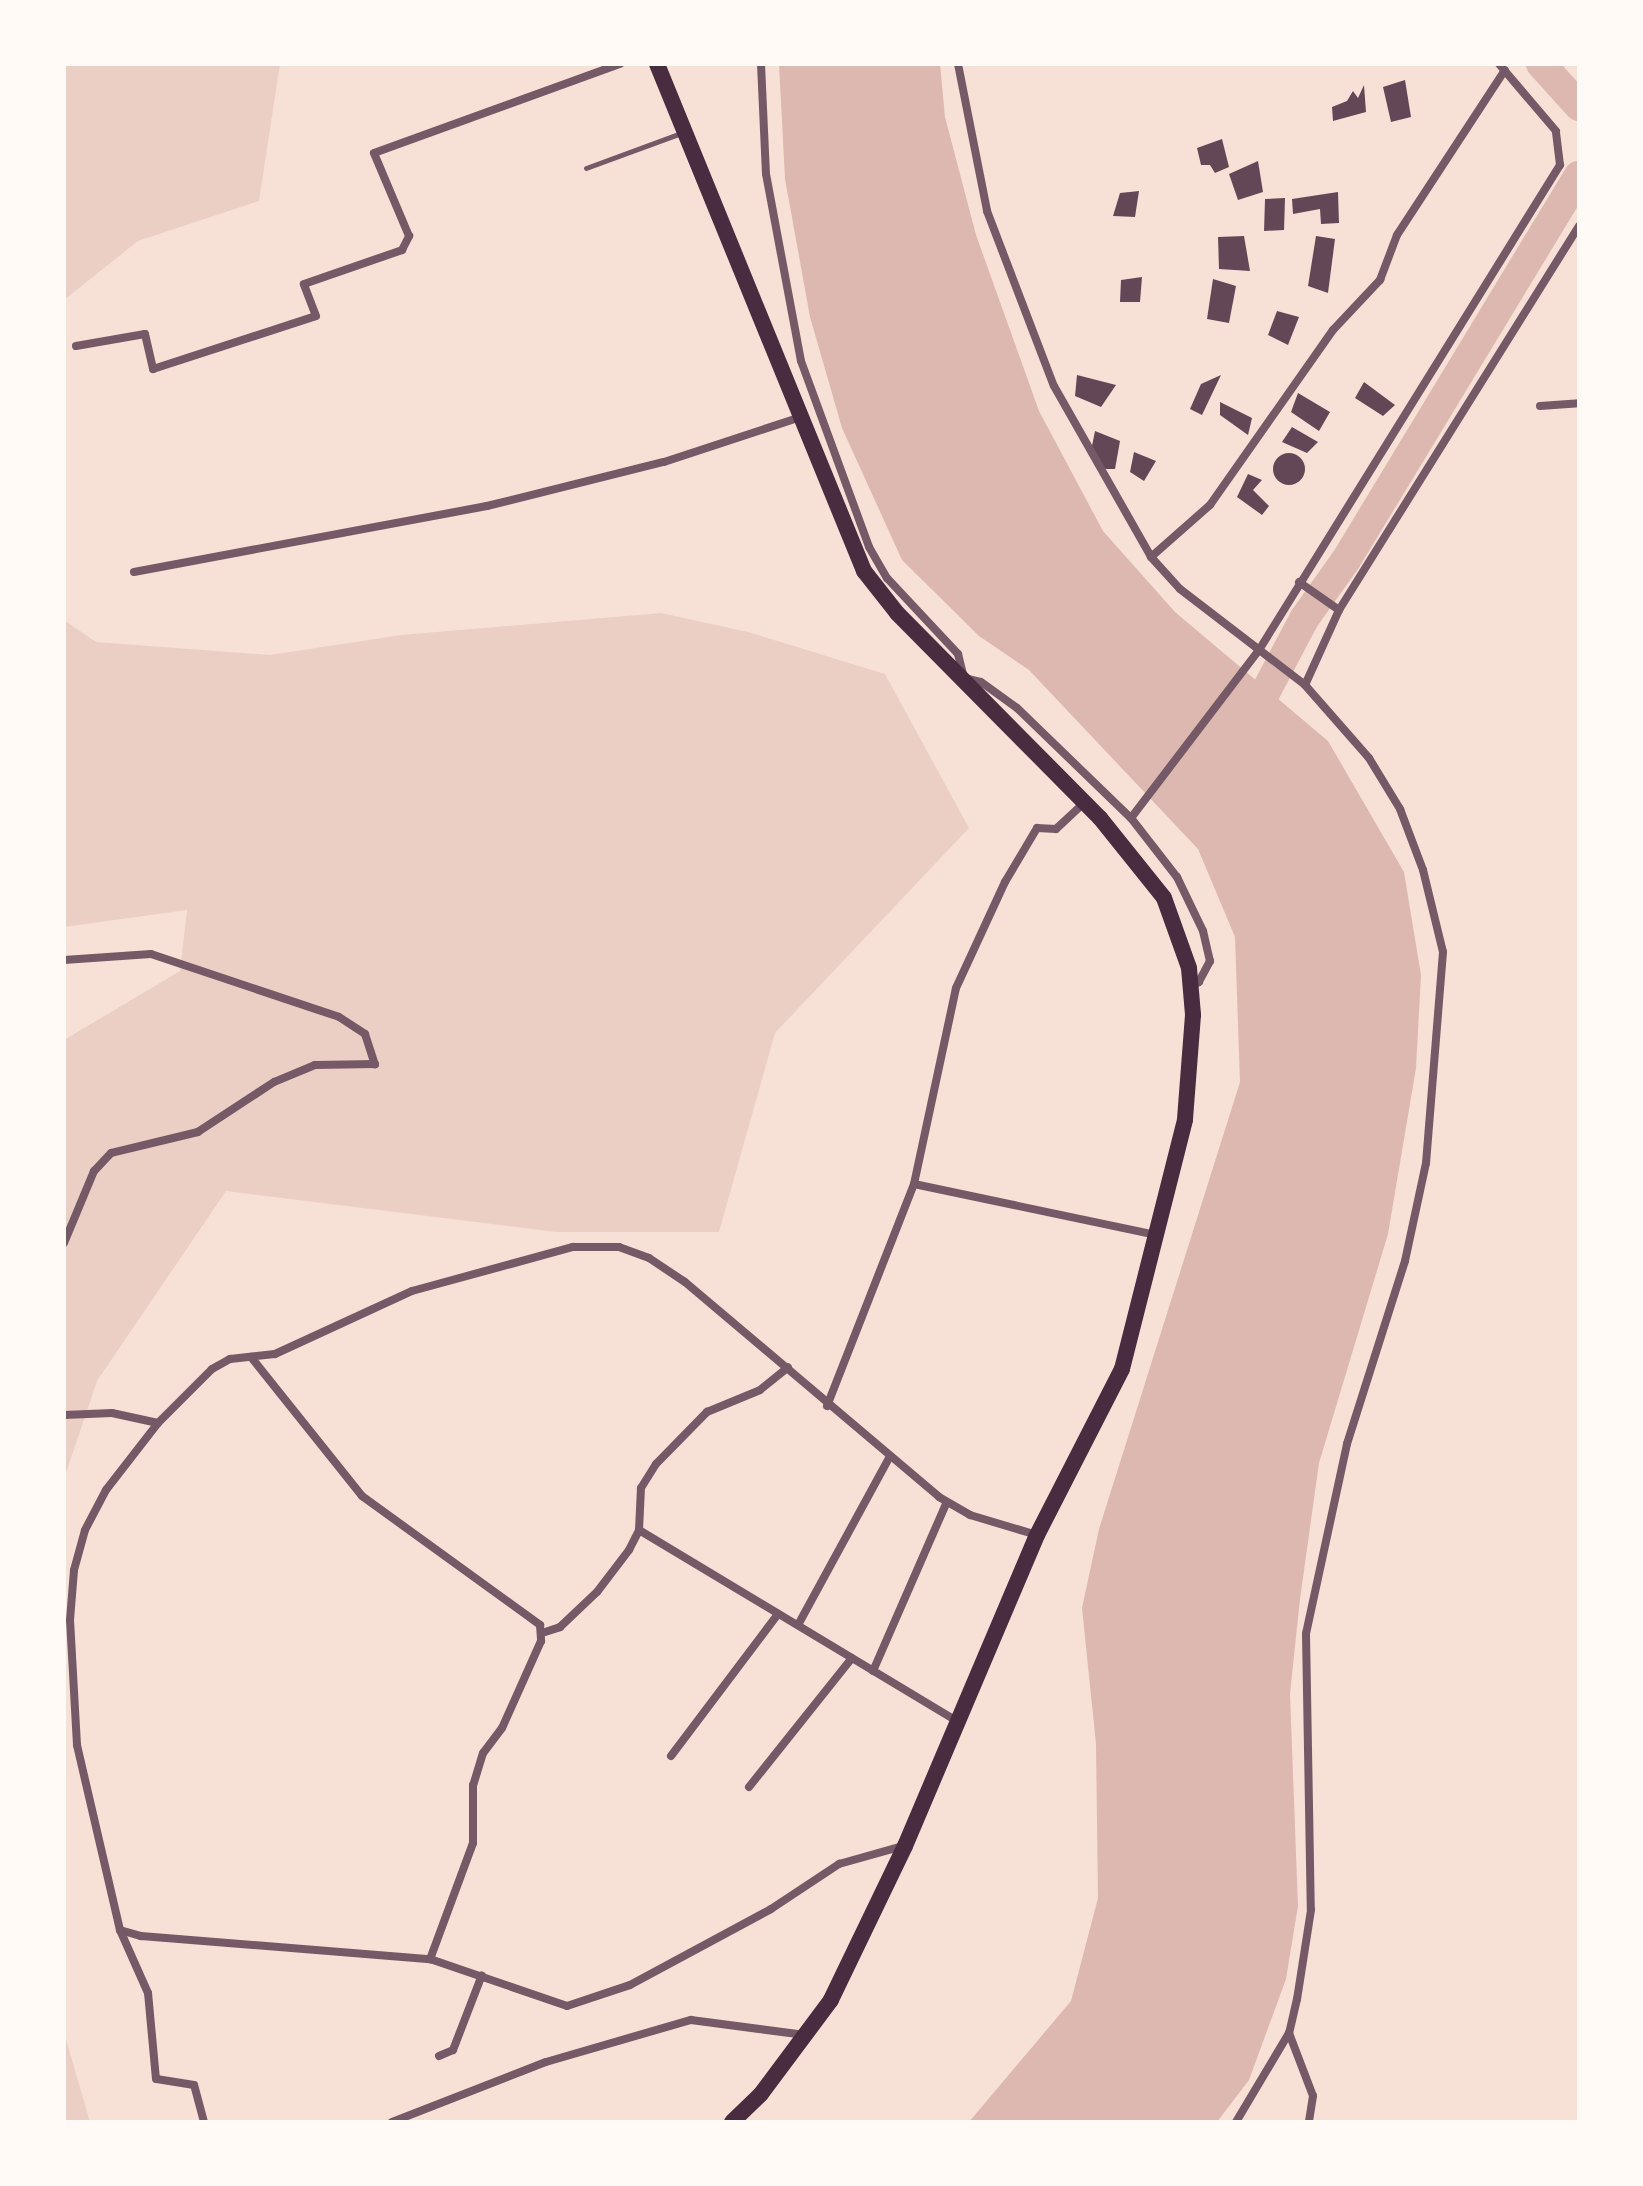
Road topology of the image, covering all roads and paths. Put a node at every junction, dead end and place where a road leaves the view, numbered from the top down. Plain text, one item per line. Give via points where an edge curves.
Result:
1 (620, 64) edge
2 (657, 64) edge
3 (761, 64) edge
4 (958, 64) edge
5 (1502, 67) edge
6 (685, 132) junction
7 (586, 168) dead end
8 (1579, 226) edge
9 (76, 346) dead end
10 (1579, 403) edge
11 (1540, 406) dead end
12 (801, 417) junction
13 (1151, 557) junction
14 (134, 572) dead end
15 (1299, 582) junction
16 (1339, 610) junction
17 (1262, 652) junction
18 (964, 678) junction
19 (1302, 682) junction
20 (1084, 803) junction
21 (1131, 818) junction
22 (64, 960) edge
23 (1191, 986) junction
24 (914, 1184) junction
25 (1158, 1236) junction
26 (64, 1243) edge
27 (251, 1357) junction
28 (788, 1367) junction
29 (827, 1406) junction
30 (64, 1415) edge
31 (158, 1423) junction
32 (889, 1458) junction
33 (947, 1502) junction
34 (639, 1530) junction
35 (1037, 1535) junction
36 (778, 1614) junction
37 (798, 1625) junction
38 (542, 1633) junction
39 (852, 1658) junction
40 (873, 1671) junction
41 (957, 1721) junction
42 (671, 1756) dead end
43 (749, 1787) dead end
44 (905, 1846) junction
45 (120, 1930) junction
46 (430, 1959) junction
47 (482, 1975) junction
48 (1289, 2033) junction
49 (806, 2035) junction
50 (439, 2056) dead end
51 (204, 2122) edge
52 (392, 2122) edge
53 (732, 2122) edge
54 (1236, 2122) edge
55 (1309, 2122) edge

1 - 9 street via 374,153 409,236 402,250 304,284 316,316 153,369 145,334
2 - 6 highway
3 - 18 street via 766,174 810,393 869,547 887,578 958,654
4 - 13 street via 987,211 1028,329 1054,386
5 - 13 street via 1397,235 1380,280 1333,330 1210,505
5 - 15 street via 1556,131 1560,165
6 - 7 lane
6 - 12 highway
8 - 16 street
10 - 11 street
12 - 14 street via 664,462 487,506
12 - 18 highway via 864,571 897,613
13 - 17 street via 1180,589
15 - 16 street
15 - 17 street
16 - 19 street
17 - 19 street
17 - 21 street via 1252,658
18 - 20 highway
18 - 21 street via 981,682 1017,708
19 - 48 street via 1369,758 1400,809 1423,870 1443,952 1426,1163 1405,1261 1347,1444 1306,1634 1311,1910
20 - 23 highway via 1164,898 1178,929
20 - 24 street via 1056,829 1037,828 1005,882 956,988
21 - 23 street via 1177,877 1203,931 1208,970
22 - 26 street via 151,954 165,958 339,1017 365,1034 375,1064 315,1065 274,1082 198,1132 111,1153 94,1171
23 - 25 highway via 1192,1066 1185,1120
24 - 25 street
24 - 29 street
25 - 35 highway via 1122,1369
27 - 28 street via 275,1354 412,1291 573,1247 619,1247 649,1258 685,1282
27 - 31 street via 230,1359 212,1369
27 - 38 street via 362,1496 535,1621
28 - 29 street
28 - 34 street via 760,1390 707,1412 656,1464 641,1488
29 - 32 street
30 - 31 street via 112,1413
31 - 45 street via 106,1490 85,1530 74,1570 70,1620 77,1745
32 - 33 street
32 - 37 street
33 - 35 street via 970,1515
33 - 40 street
34 - 36 street
34 - 38 street via 597,1592 560,1627
35 - 41 highway
36 - 37 street
36 - 42 street
37 - 39 street
38 - 46 street via 502,1728 483,1753 473,1785 473,1843
39 - 40 street
39 - 43 street
40 - 41 street
41 - 44 highway
44 - 47 street via 839,1864 671,1963 585,2002 567,2006
44 - 49 highway via 831,2000
45 - 46 street via 141,1936
45 - 51 street via 148,1993 156,2079 194,2085
46 - 47 street
47 - 50 street via 453,2050
48 - 54 street
48 - 55 street via 1313,2096
49 - 52 street via 691,2020 546,2062
49 - 53 highway

